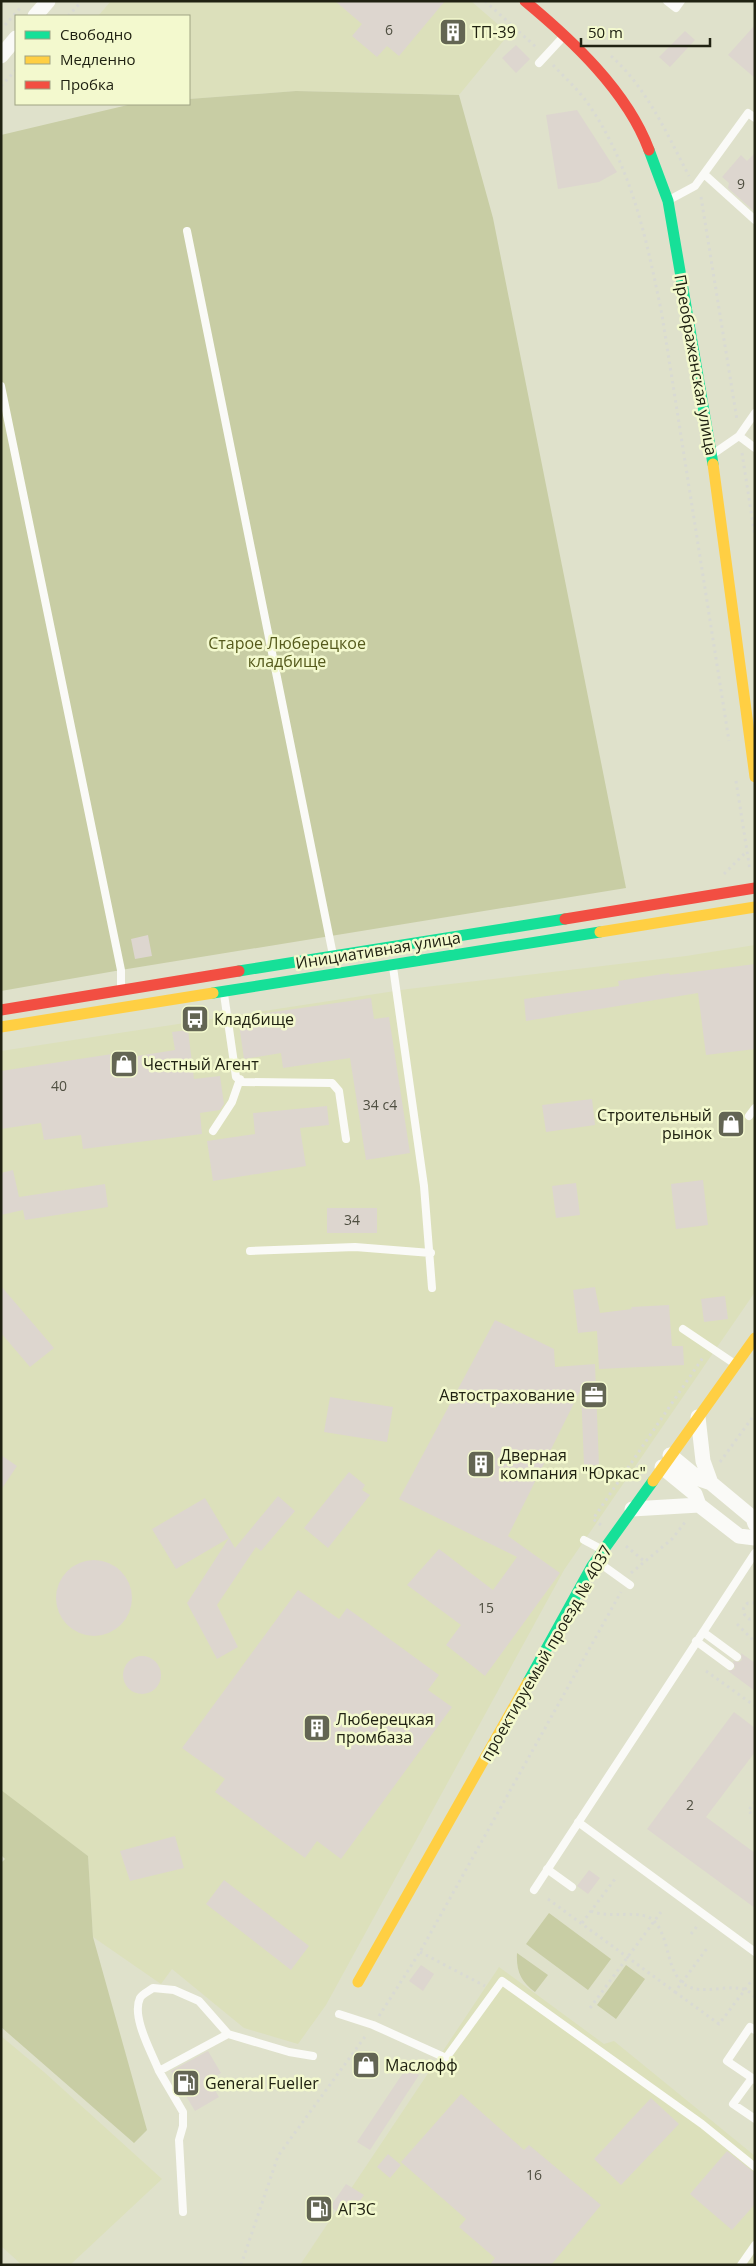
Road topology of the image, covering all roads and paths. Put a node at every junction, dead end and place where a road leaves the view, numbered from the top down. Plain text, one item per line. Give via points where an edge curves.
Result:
1 (26, 1) edge
2 (48, 1) edge
3 (82, 1) edge
4 (485, 1) edge
5 (525, 1) edge
6 (667, 1) edge
7 (681, 1) edge
8 (36, 15) edge
9 (69, 15) edge
10 (1, 29) edge
11 (566, 35) junction
12 (15, 39) edge
13 (1, 56) edge
14 (546, 56) junction
15 (539, 63) dead end
16 (15, 71) edge
17 (1, 86) edge
18 (755, 118) edge
19 (704, 174) junction
20 (668, 201) junction
21 (755, 220) edge
22 (187, 231) dead end
23 (1, 386) edge
24 (755, 413) edge
25 (739, 436) junction
26 (755, 448) edge
27 (712, 455) junction
28 (751, 724) edge
29 (730, 744) dead end
30 (734, 774) dead end
31 (755, 777) edge
32 (747, 852) junction
33 (750, 870) dead end
34 (723, 876) dead end
35 (755, 888) edge
36 (755, 907) edge
37 (334, 957) junction
38 (392, 965) junction
39 (121, 992) junction
40 (224, 992) junction
41 (1, 1010) edge
42 (1, 1027) edge
43 (240, 1080) junction
44 (755, 1108) edge
45 (749, 1116) dead end
46 (213, 1131) dead end
47 (346, 1138) dead end
48 (250, 1251) dead end
49 (431, 1253) junction
50 (432, 1288) dead end
51 (683, 1329) dead end
52 (755, 1338) edge
53 (710, 1347) junction
54 (736, 1364) junction
55 (755, 1414) edge
56 (698, 1417) junction
57 (666, 1461) junction
58 (718, 1464) dead end
59 (711, 1483) junction
60 (632, 1509) junction
61 (695, 1510) junction
62 (593, 1519) dead end
63 (755, 1524) edge
64 (755, 1538) edge
65 (584, 1540) dead end
66 (603, 1550) junction
67 (755, 1553) edge
68 (596, 1560) junction
69 (628, 1583) junction
70 (755, 1603) edge
71 (755, 1618) edge
72 (737, 1624) dead end
73 (703, 1632) junction
74 (696, 1641) junction
75 (755, 1642) edge
76 (737, 1657) dead end
77 (730, 1666) dead end
78 (706, 1670) dead end
79 (755, 1706) edge
80 (755, 1802) edge
81 (755, 1816) edge
82 (578, 1822) junction
83 (548, 1869) junction
84 (615, 1878) dead end
85 (572, 1887) dead end
86 (534, 1890) dead end
87 (548, 1899) dead end
88 (590, 1911) junction
89 (661, 1912) dead end
90 (654, 1921) junction
91 (701, 1921) dead end
92 (582, 1923) junction
93 (691, 1934) dead end
94 (708, 1947) dead end
95 (420, 1952) junction
96 (755, 1952) edge
97 (628, 1957) junction
98 (753, 1979) dead end
99 (358, 1982) dead end
100 (682, 1983) junction
101 (745, 1989) junction
102 (495, 1991) junction
103 (675, 1992) junction
104 (755, 1997) edge
105 (590, 2008) dead end
106 (339, 2014) dead end
107 (373, 2025) junction
108 (755, 2030) edge
109 (228, 2034) junction
110 (313, 2056) dead end
111 (159, 2071) junction
112 (753, 2079) edge
113 (755, 2119) edge
114 (755, 2168) edge
115 (183, 2212) dead end
116 (755, 2245) edge
117 (241, 2265) edge
118 (741, 2265) edge

1 - 10 path
2 - 8 street
3 - 9 path
4 - 14 path
5 - 11 main road, Преображенская улица
6 - 7 lane via 676,8
11 - 14 lane
11 - 20 main road, Преображенская улица via 616,94 642,132
12 - 13 street
14 - 15 lane
14 - 29 path via 588,104 611,142 630,182 649,251
16 - 17 path
18 - 19 lane via 748,113
19 - 20 lane via 694,186
19 - 21 lane
20 - 27 main road, Преображенская улица
22 - 37 lane
23 - 39 lane via 121,970
24 - 25 lane
25 - 26 lane
25 - 27 lane
27 - 28 main road, Преображенская улица
28 - 31 main road, Преображенская улица
30 - 32 path
32 - 33 path
32 - 34 path
35 - 37 main road, Инициативная улица
36 - 38 main road, Инициативная улица
37 - 39 main road, Инициативная улица
38 - 40 main road, Инициативная улица
38 - 49 lane
39 - 41 main road, Инициативная улица
40 - 42 main road, Инициативная улица
40 - 43 lane via 236,1077
43 - 46 lane via 232,1102
43 - 47 lane via 332,1082 339,1091
44 - 45 lane
48 - 49 lane via 355,1247
49 - 50 lane
51 - 53 lane
52 - 54 main road, проектируемый проезд № 4037
53 - 54 lane
53 - 62 path
54 - 56 main road, проектируемый проезд № 4037
55 - 58 path
56 - 57 main road, проектируемый проезд № 4037
56 - 59 street via 703,1462
57 - 59 street
57 - 60 main road, проектируемый проезд № 4037
57 - 61 street via 695,1494
59 - 63 street via 753,1518
60 - 61 street
60 - 66 main road, проектируемый проезд № 4037
61 - 64 street via 739,1536
61 - 69 path via 672,1539 633,1570
65 - 66 lane
66 - 68 main road, проектируемый проезд № 4037
67 - 73 lane
68 - 69 lane
68 - 99 main road, проектируемый проезд № 4037
69 - 95 path
70 - 71 path via 748,1603 742,1611 749,1619
72 - 75 path
73 - 74 lane
73 - 76 lane
74 - 77 lane
74 - 82 lane
78 - 79 path
80 - 81 path via 748,1811
82 - 83 lane
82 - 96 lane
83 - 85 lane
83 - 86 lane
84 - 88 path
87 - 92 path
88 - 90 path via 608,1916 642,1915
88 - 92 path
89 - 90 path
90 - 97 path
90 - 100 path
91 - 93 path
92 - 97 path
94 - 100 path
95 - 102 path
95 - 107 path
97 - 103 path
97 - 105 path
98 - 101 path
100 - 101 path via 693,1988
100 - 103 path
101 - 103 path via 719,2024
101 - 104 path
102 - 107 lane via 446,2058
102 - 114 lane via 502,1981 702,2124
106 - 107 lane
107 - 117 path via 278,2156
108 - 112 lane via 750,2027 727,2060
109 - 110 lane
109 - 111 lane
109 - 111 lane via 199,2001 174,1990 153,1988 141,1997 137,2010
111 - 115 lane via 183,2112 179,2140
112 - 113 lane via 733,2104
116 - 118 lane

